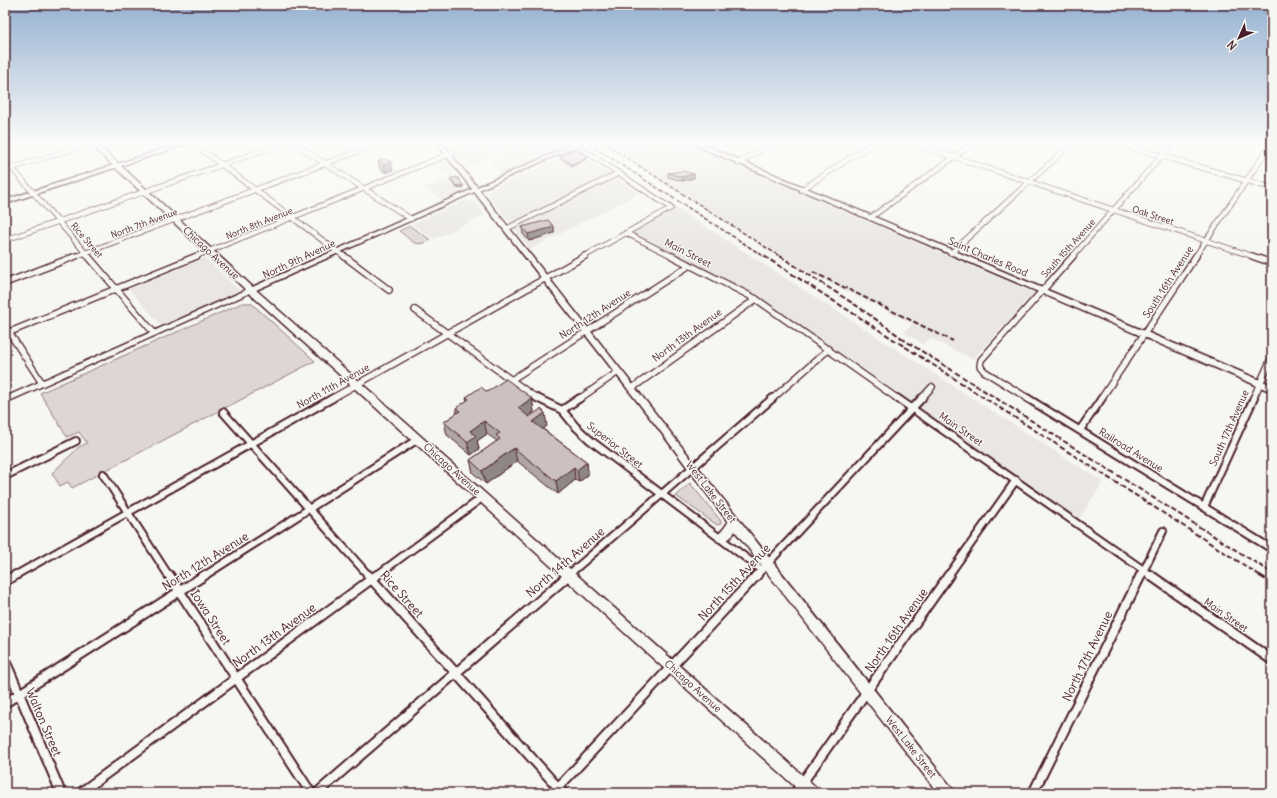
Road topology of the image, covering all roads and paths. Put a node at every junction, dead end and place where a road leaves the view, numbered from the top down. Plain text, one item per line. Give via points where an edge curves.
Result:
1 (23, 181) edge
2 (69, 181) edge
3 (132, 181) edge
4 (175, 181) edge
5 (243, 181) edge
6 (279, 181) edge
7 (352, 181) edge
8 (383, 181) edge
9 (469, 181) edge
10 (496, 181) edge
11 (602, 181) edge
12 (631, 181) edge
13 (781, 181) edge
14 (815, 181) edge
15 (921, 181) edge
16 (1140, 181) edge
17 (1247, 181) joint
18 (1029, 182) joint
19 (1272, 188) edge
20 (364, 189) junction
21 (255, 190) junction
22 (476, 190) junction
23 (801, 190) junction
24 (144, 192) junction
25 (33, 193) junction
26 (5, 202) edge
27 (1115, 211) junction
28 (292, 218) junction
29 (870, 218) junction
30 (411, 219) junction
31 (174, 220) junction
32 (58, 221) junction
33 (506, 228) junction
34 (626, 233) junction
35 (5, 240) edge
36 (1205, 241) junction
37 (209, 252) junction
38 (337, 252) junction
39 (85, 253) junction
40 (951, 253) junction
41 (1272, 263) edge
42 (690, 265) junction
43 (545, 278) junction
44 (5, 283) edge
45 (116, 289) junction
46 (389, 290) dead end
47 (252, 291) junction
48 (1041, 291) junction
49 (756, 299) junction
50 (415, 310) dead end
51 (5, 326) edge
52 (587, 331) junction
53 (7, 333) edge
54 (154, 333) junction
55 (446, 334) junction
56 (1144, 335) junction
57 (829, 349) junction
58 (1272, 357) edge
59 (980, 366) joint
60 (618, 372) junction
61 (511, 380) junction
62 (42, 384) junction
63 (357, 384) junction
64 (1260, 384) junction
65 (932, 387) dead end
66 (632, 389) junction
67 (1272, 389) edge
68 (5, 400) edge
69 (913, 408) junction
70 (562, 410) junction
71 (223, 412) dead end
72 (1080, 430) junction
73 (418, 439) junction
74 (76, 441) dead end
75 (251, 443) junction
76 (692, 467) junction
77 (103, 474) dead end
78 (5, 476) edge
79 (1016, 480) junction
80 (662, 494) junction
81 (483, 497) junction
82 (1204, 507) junction
83 (310, 509) junction
84 (128, 512) junction
85 (734, 522) junction
86 (1163, 530) dead end
87 (721, 538) junction
88 (1272, 550) edge
89 (765, 567) junction
90 (1144, 570) junction
91 (569, 574) junction
92 (372, 578) junction
93 (5, 581) edge
94 (179, 591) junction
95 (5, 660) edge
96 (1272, 660) edge
97 (671, 666) junction
98 (456, 673) junction
99 (236, 678) junction
100 (867, 691) junction
101 (19, 694) junction
102 (5, 703) edge
103 (798, 788) edge
104 (558, 791) edge
105 (61, 793) edge
106 (80, 793) edge
107 (312, 793) edge
108 (317, 793) edge
109 (812, 793) edge
110 (947, 793) edge
111 (1033, 793) edge

1 - 25 street, Rice Street
2 - 25 street
3 - 24 main road, Chicago Avenue
4 - 24 street
5 - 21 street
6 - 21 street, North 7th Avenue
7 - 20 street
8 - 20 street, North 8th Avenue
9 - 22 main road, West Lake Street
10 - 22 street, North 9th Avenue
11 - 33 street
12 - 34 street, North 11th Avenue via 671,208
13 - 23 main road, Saint Charles Road
14 - 23 street
15 - 29 street
16 - 27 street, South 15th Avenue
17 - 19 street
17 - 36 street, South 16th Avenue
18 - 27 street, Oak Street
18 - 40 street
20 - 28 street, North 8th Avenue
20 - 30 street
21 - 28 street
21 - 31 street, North 7th Avenue
22 - 30 street, North 9th Avenue
22 - 33 main road, West Lake Street
23 - 29 main road, Saint Charles Road
24 - 31 main road, Chicago Avenue
24 - 32 street
25 - 26 street
25 - 32 street, Rice Street
27 - 36 street, Oak Street
27 - 48 street, South 15th Avenue
28 - 37 street, North 8th Avenue
28 - 38 street
29 - 40 main road, Saint Charles Road
30 - 38 street, North 9th Avenue
31 - 37 main road, Chicago Avenue
31 - 39 street, North 7th Avenue
32 - 35 street
32 - 39 street, Rice Street
33 - 43 main road, West Lake Street
34 - 42 street, Main Street
34 - 43 street, North 11th Avenue
36 - 41 street, Oak Street
36 - 56 street, South 16th Avenue
37 - 45 street, North 8th Avenue
37 - 47 main road, Chicago Avenue
38 - 46 street
38 - 47 street, North 9th Avenue
39 - 44 street, North 7th Avenue
39 - 45 street, Rice Street
40 - 48 main road, Saint Charles Road
42 - 49 street, Main Street
42 - 52 street, North 12th Avenue
43 - 52 main road, West Lake Street
43 - 55 street, North 11th Avenue
45 - 53 street, North 8th Avenue
45 - 54 street, Rice Street
47 - 54 street, North 9th Avenue
47 - 63 main road, Chicago Avenue
48 - 56 main road, Saint Charles Road
48 - 59 street, South 15th Avenue via 981,360
49 - 57 street, Main Street
49 - 66 street, North 13th Avenue
50 - 55 street, Superior Street
51 - 53 street
52 - 60 main road, West Lake Street
52 - 61 street, North 12th Avenue
53 - 62 street
54 - 62 street, North 9th Avenue
55 - 61 street, Superior Street
55 - 63 street, North 11th Avenue
56 - 64 main road, Saint Charles Road
56 - 72 street, South 16th Avenue
57 - 69 street, Main Street
57 - 76 street, North 14th Avenue
58 - 64 street, South 17th Avenue
59 - 72 street, Railroad Avenue via 984,371
60 - 66 main road, West Lake Street
60 - 70 street
61 - 70 street, Superior Street via 532,395
62 - 68 street, North 9th Avenue
63 - 73 main road, Chicago Avenue
63 - 75 street, North 11th Avenue
64 - 67 main road, Saint Charles Road
64 - 82 street, South 17th Avenue
65 - 69 street, North 15th Avenue
66 - 76 main road, West Lake Street
69 - 79 street, Main Street
69 - 89 street, North 15th Avenue
70 - 80 street, Superior Street via 590,440
71 - 75 street, Rice Street
72 - 82 street, Railroad Avenue
73 - 81 main road, Chicago Avenue
73 - 83 street, North 12th Avenue
74 - 78 street
75 - 83 street, Rice Street
75 - 84 street, North 11th Avenue
76 - 80 street, North 14th Avenue
76 - 85 main road, West Lake Street
77 - 84 street, Iowa Street
79 - 90 street, Main Street
79 - 100 street, North 16th Avenue
80 - 87 street, Superior Street
80 - 91 street, North 14th Avenue
81 - 91 main road, Chicago Avenue
81 - 92 street, North 13th Avenue
82 - 88 street, Railroad Avenue
83 - 92 street, Rice Street
83 - 94 street, North 12th Avenue
84 - 93 street, North 11th Avenue
84 - 94 street, Iowa Street
85 - 87 main road via 730,531
85 - 89 main road, West Lake Street
86 - 90 street, North 17th Avenue
87 - 89 street, Superior Street
89 - 97 street, North 15th Avenue
89 - 100 main road, West Lake Street
90 - 96 street, Main Street
90 - 111 street, North 17th Avenue
91 - 97 main road, Chicago Avenue
91 - 98 street, North 14th Avenue
92 - 98 street, Rice Street
92 - 99 street, North 13th Avenue
94 - 99 street, Iowa Street
94 - 101 street, North 12th Avenue
95 - 101 street, Walton Street
97 - 103 main road, Chicago Avenue
97 - 104 street, North 15th Avenue
98 - 104 street, Rice Street
98 - 108 street, North 14th Avenue
99 - 106 street, North 13th Avenue
99 - 107 street, Iowa Street
100 - 103 street, North 16th Avenue
100 - 110 main road, West Lake Street
101 - 102 street, North 12th Avenue
101 - 105 street, Walton Street
103 - 109 main road, Chicago Avenue

